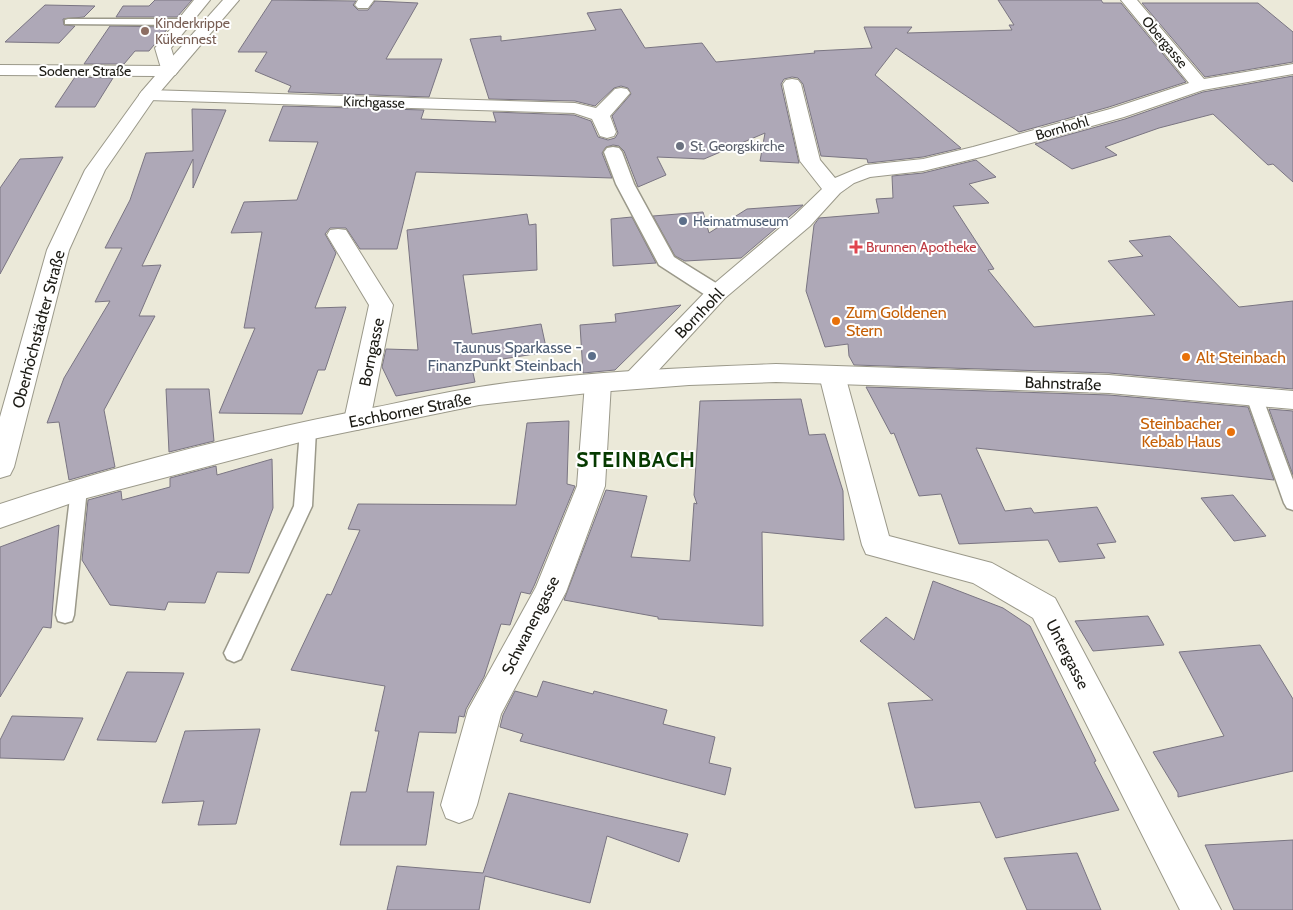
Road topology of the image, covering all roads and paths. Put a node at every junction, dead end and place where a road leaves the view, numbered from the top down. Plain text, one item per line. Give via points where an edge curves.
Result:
1 (202, 0) edge
2 (231, 0) edge
3 (1129, 0) edge
4 (68, 22) dead end
5 (184, 22) junction
6 (1293, 69) edge
7 (0, 70) edge
8 (169, 71) junction
9 (792, 84) dead end
10 (1200, 85) junction
11 (621, 93) dead end
12 (148, 95) junction
13 (600, 114) junction
14 (608, 132) dead end
15 (613, 152) dead end
16 (833, 189) junction
17 (338, 235) dead end
18 (717, 293) junction
19 (832, 375) junction
20 (635, 380) junction
21 (598, 383) junction
22 (1254, 396) junction
23 (1293, 400) edge
24 (357, 420) junction
25 (308, 430) junction
26 (0, 467) edge
27 (79, 489) junction
28 (1293, 503) edge
29 (0, 516) edge
30 (65, 615) dead end
31 (234, 653) dead end
32 (459, 805) dead end
33 (1201, 910) edge

1 - 5 street
2 - 8 street, Oberhöchstädter Straße
3 - 10 street, Obergasse
4 - 5 lane
5 - 8 street via 163,48
6 - 10 street, Bornhohl
7 - 8 street, Sodener Straße
8 - 12 street, Oberhöchstädter Straße
9 - 16 street via 810,161
10 - 16 street, Bornhohl via 1117,113 978,152 923,165 866,172
11 - 13 street
12 - 13 street, Kirchgasse via 575,108
12 - 26 street, Oberhöchstädter Straße via 95,170 58,250
13 - 14 street
15 - 18 street via 625,184 666,261
16 - 18 street, Bornhohl via 809,215
17 - 24 street, Borngasse via 381,305
18 - 20 street, Bornhohl
19 - 20 street, Eschborner Straße via 730,374
19 - 22 street, Bahnstraße via 1109,384
19 - 33 street, Untergasse via 877,544 981,572 1044,608
20 - 21 street, Eschborner Straße
21 - 24 street, Eschborner Straße via 479,396
21 - 32 street, Schwanengasse via 591,486 550,592 485,710
22 - 23 street, Bahnstraße
22 - 28 lane
24 - 25 street, Eschborner Straße
25 - 27 street, Eschborner Straße
25 - 31 lane via 302,506
27 - 29 street, Eschborner Straße
27 - 30 lane

